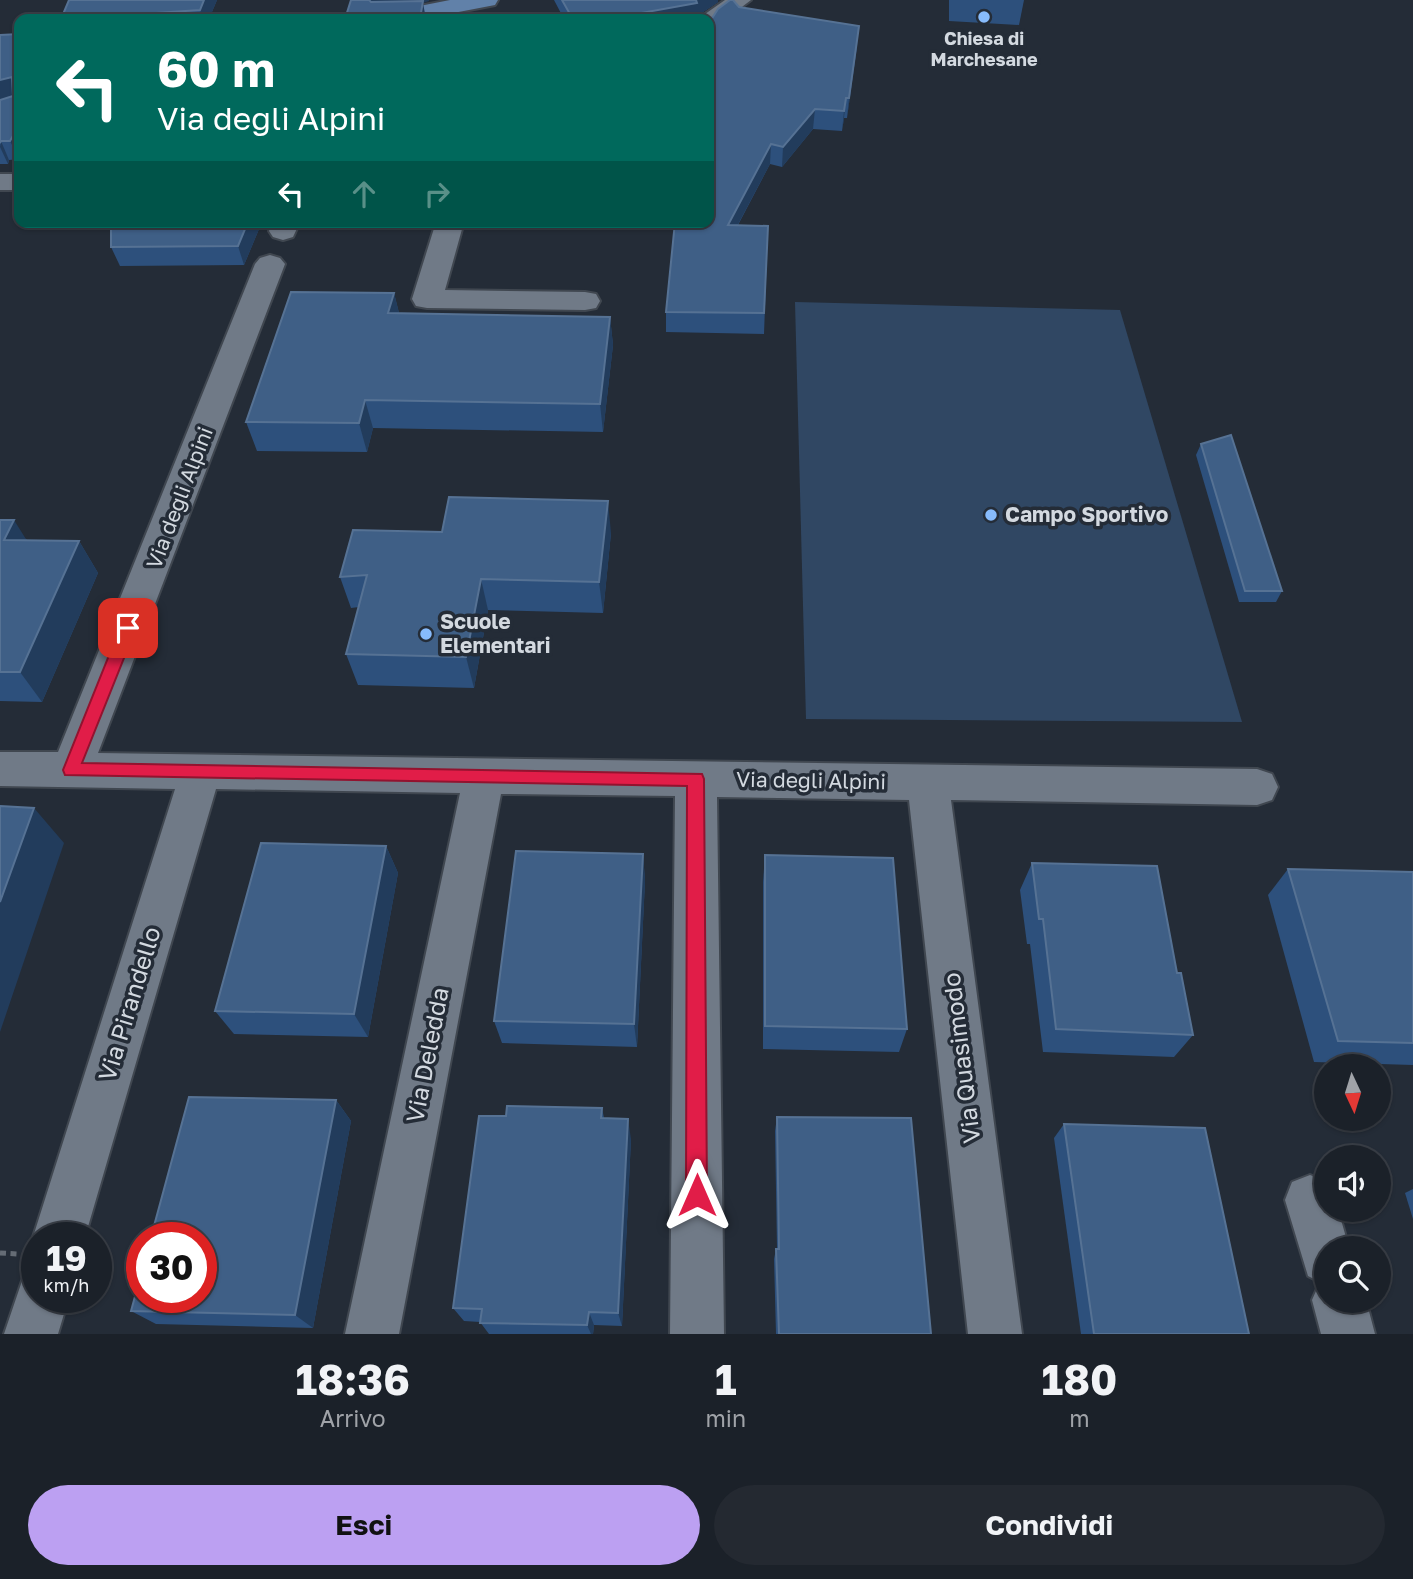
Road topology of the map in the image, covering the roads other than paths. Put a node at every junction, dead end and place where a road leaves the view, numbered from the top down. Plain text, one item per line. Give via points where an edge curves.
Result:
1 (487, 0) edge
2 (740, 0) edge
3 (413, 14) edge
4 (714, 18) edge
5 (448, 228) edge
6 (270, 264) dead end
7 (585, 301) dead end
8 (0, 769) edge
9 (71, 770) junction
10 (201, 772) junction
11 (484, 776) junction
12 (696, 779) junction
13 (928, 782) junction
14 (1257, 787) dead end
15 (1310, 1199) dead end
16 (64, 1222) edge
17 (1320, 1236) edge
18 (37, 1313) edge
19 (1342, 1313) edge
20 (31, 1334) edge
21 (372, 1334) edge
22 (697, 1334) edge
23 (995, 1334) edge
24 (1348, 1334) edge

1 - 3 main road
2 - 4 street
5 - 7 street via 427,299
6 - 9 street, Via degli Alpini
8 - 9 street, Via degli Alpini
9 - 10 street, Via degli Alpini
10 - 11 street, Via degli Alpini
10 - 16 street, Via Pirandello
11 - 12 street, Via degli Alpini
11 - 21 street, Via Deledda
12 - 13 street, Via degli Alpini
12 - 22 street
13 - 14 street, Via degli Alpini
13 - 23 street, Via Quasimodo
15 - 17 street
18 - 20 street
19 - 24 street

